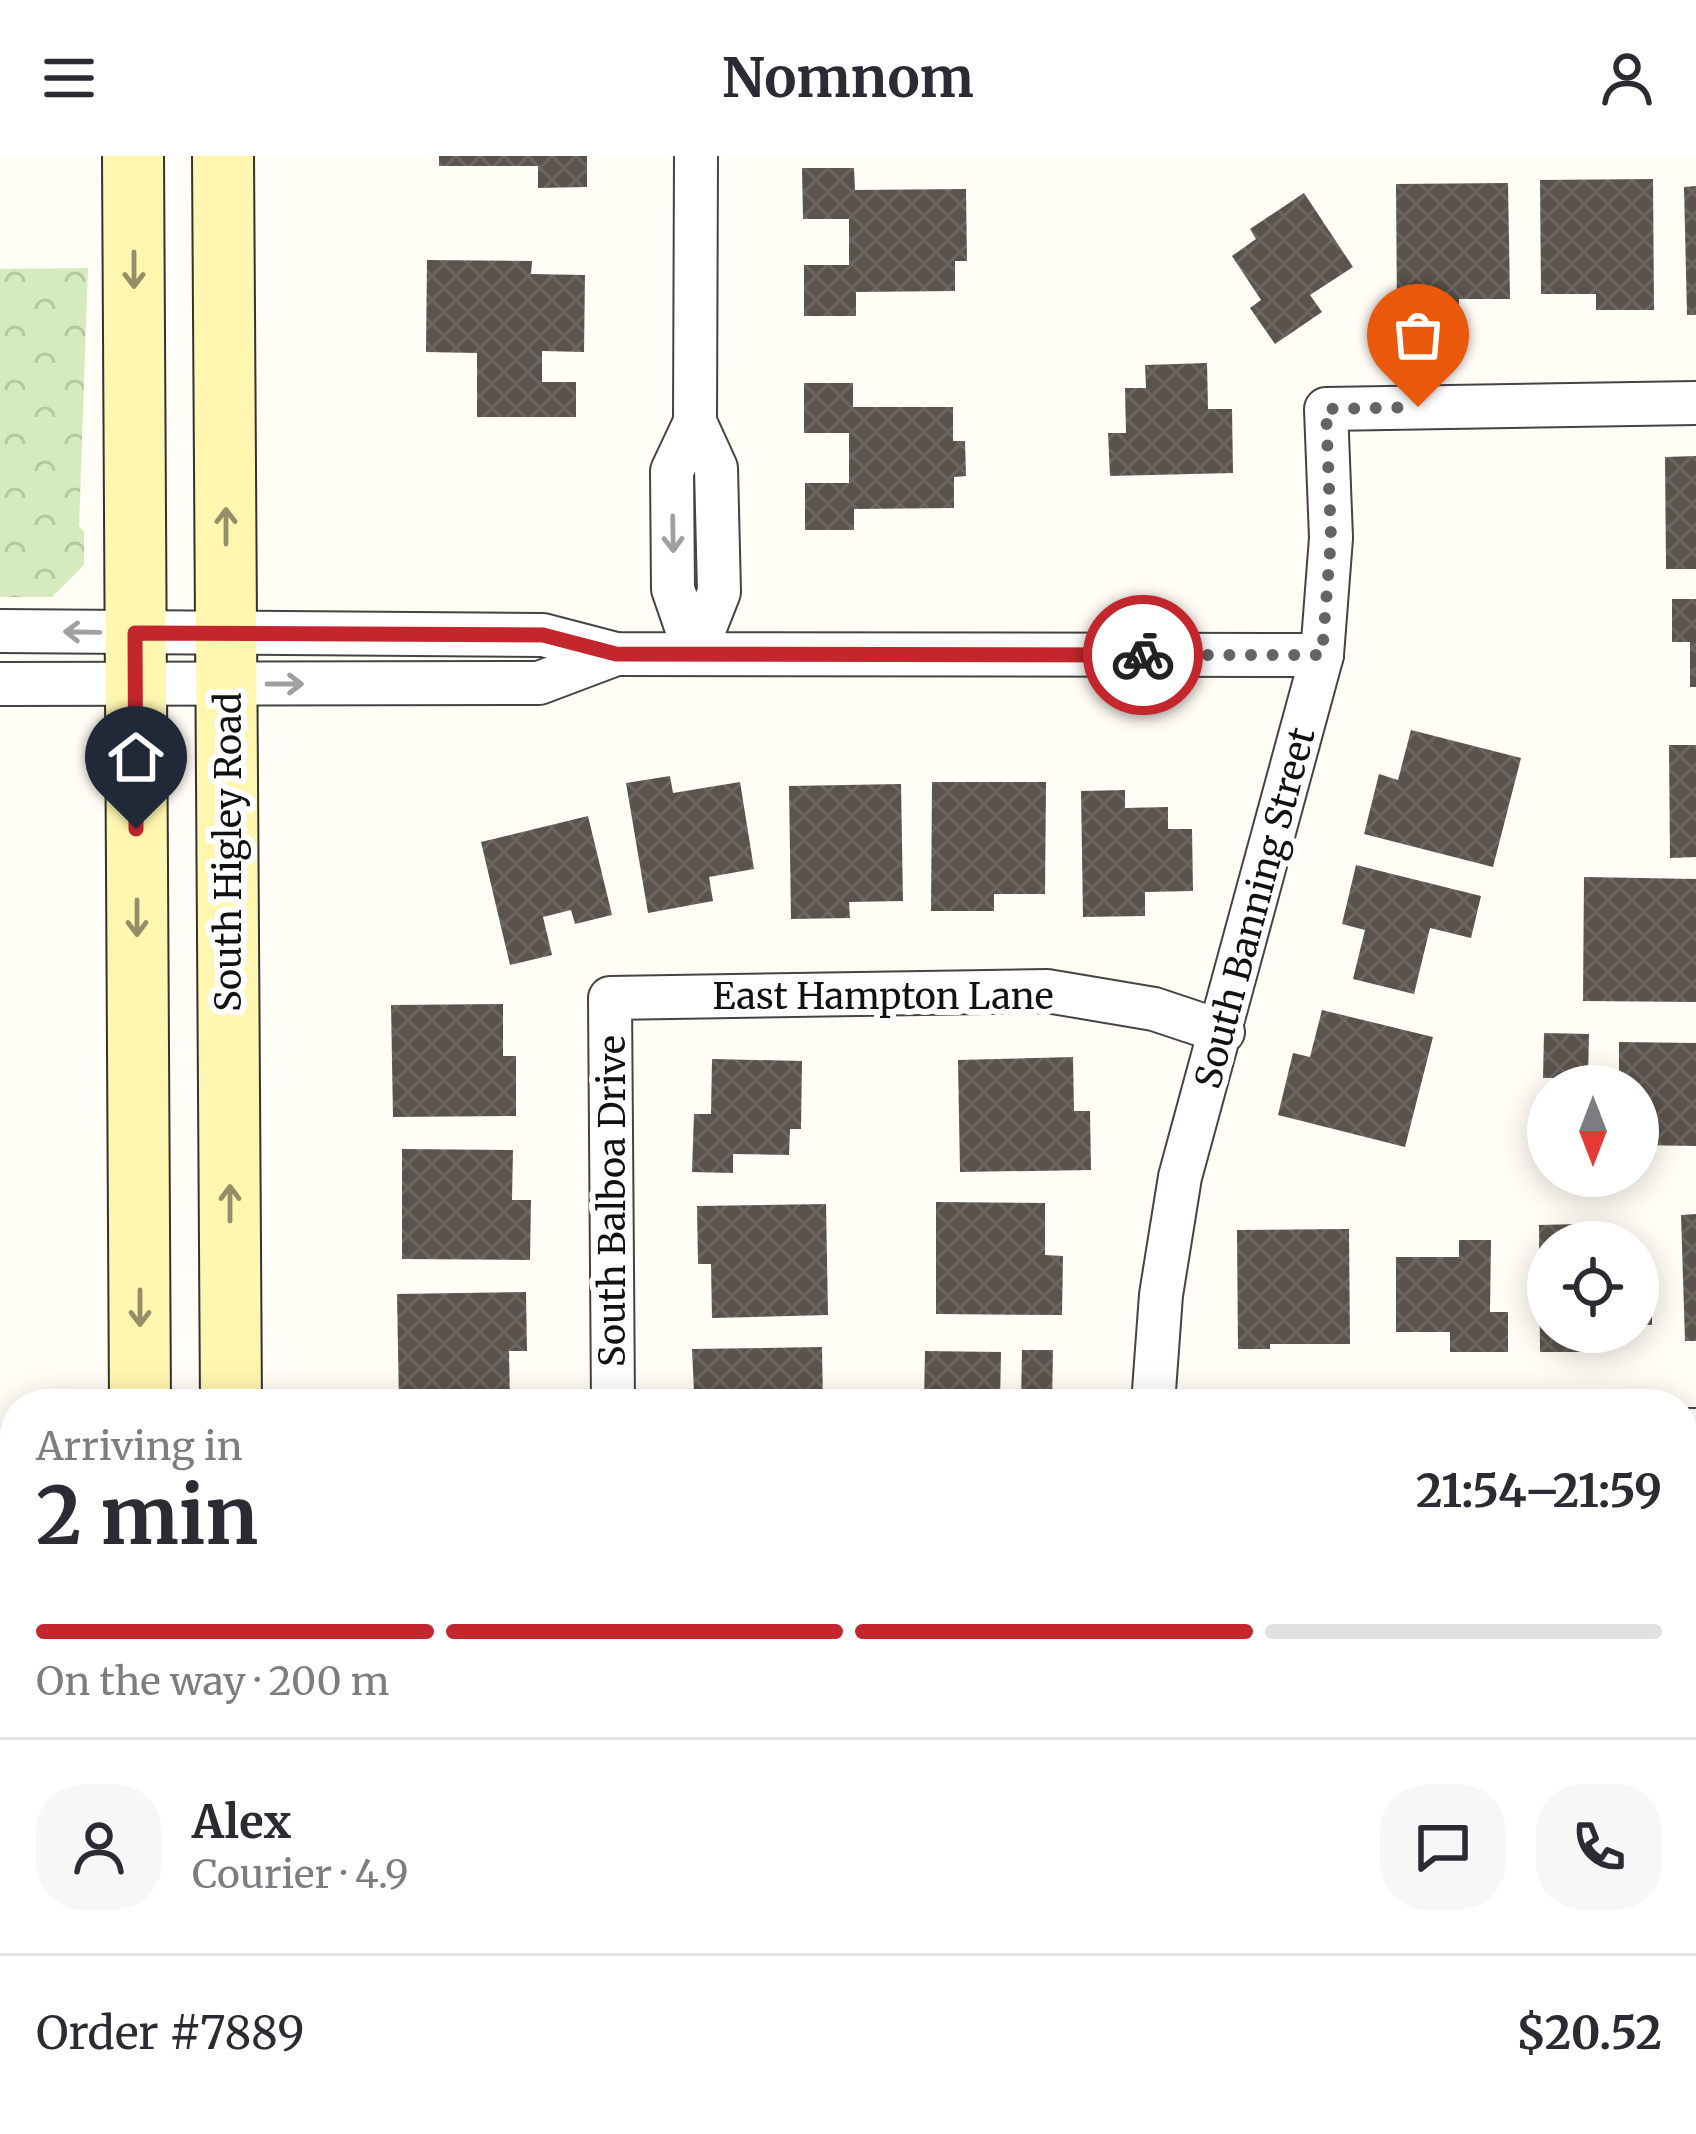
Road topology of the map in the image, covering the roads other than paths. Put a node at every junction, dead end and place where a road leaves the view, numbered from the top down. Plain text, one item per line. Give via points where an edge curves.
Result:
1 (133, 156) edge
2 (223, 156) edge
3 (696, 156) edge
4 (1696, 404) edge
5 (0, 631) edge
6 (695, 653) junction
7 (1322, 655) junction
8 (135, 659) junction
9 (226, 659) junction
10 (0, 683) edge
11 (610, 998) joint
12 (1223, 1032) junction
13 (140, 1389) edge
14 (232, 1389) edge
15 (614, 1389) edge
16 (1154, 1389) edge

1 -> 8 main road
9 -> 2 main road, South Higley Road
3 - 6 street via 695,422 672,471 673,589
4 - 7 street, South Banning Street via 1326,409 1331,538
8 -> 5 street
6 - 7 street
6 - 9 street via 616,654 539,682
7 - 12 street, South Banning Street
8 - 9 street
8 - 10 street
8 -> 13 main road
14 -> 9 main road, South Higley Road
11 - 12 street, East Hampton Lane via 1047,991 1154,1009
11 - 15 street, South Balboa Drive
12 - 16 street, South Banning Street via 1180,1178

